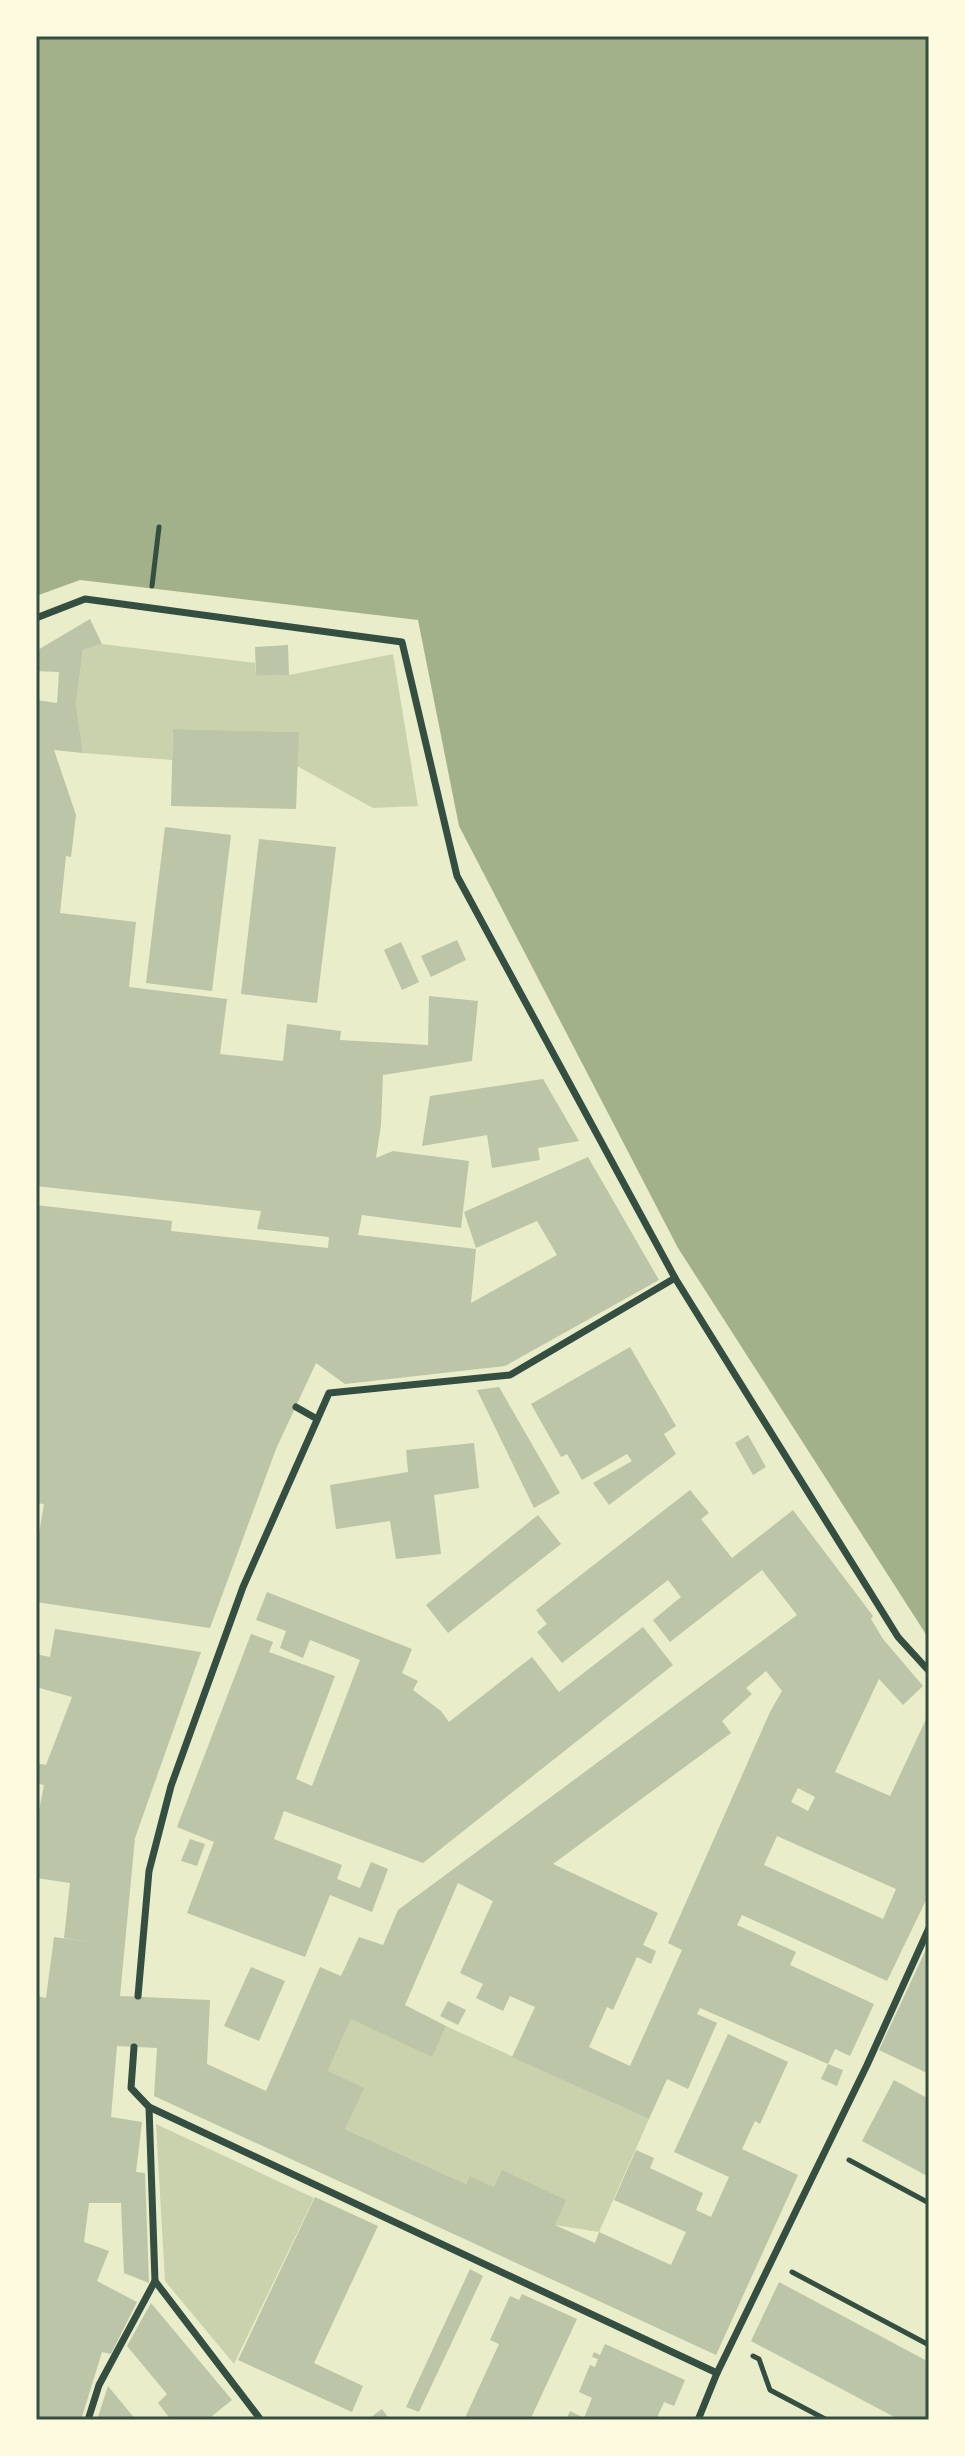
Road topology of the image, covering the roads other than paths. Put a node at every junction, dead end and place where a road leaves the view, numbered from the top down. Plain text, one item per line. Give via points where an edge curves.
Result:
1 (36, 618) edge
2 (675, 1278) junction
3 (296, 1407) dead end
4 (317, 1419) junction
5 (929, 1671) edge
6 (929, 1928) edge
7 (138, 1996) dead end
8 (134, 2047) dead end
9 (149, 2107) junction
10 (155, 2281) junction
11 (717, 2373) junction
12 (88, 2420) edge
13 (261, 2420) edge
14 (698, 2420) edge

1 - 2 street via 85,599 402,642 457,876
2 - 4 street via 510,1375 329,1393
2 - 5 street via 898,1637
3 - 4 street
4 - 7 street via 243,1587 171,1786 149,1871
6 - 11 street
8 - 9 street via 131,2088
9 - 10 street
9 - 11 street
10 - 12 street via 99,2385
10 - 13 street
11 - 14 street

